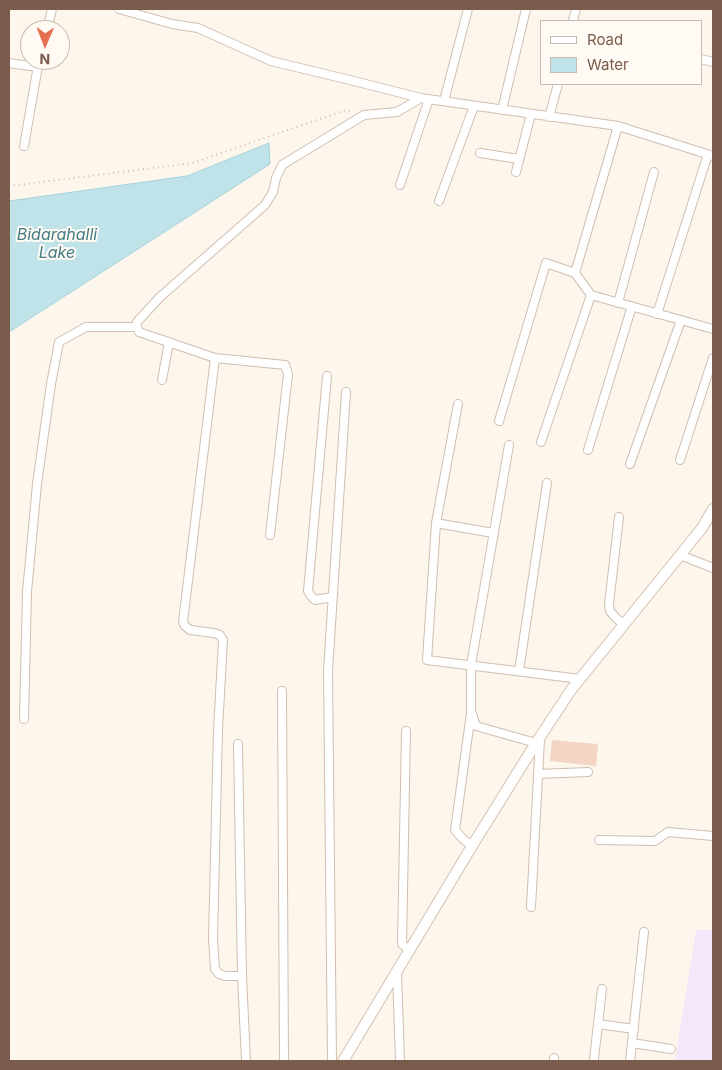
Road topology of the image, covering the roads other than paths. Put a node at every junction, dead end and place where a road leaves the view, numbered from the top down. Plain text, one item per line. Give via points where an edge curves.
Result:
1 (119, 9) edge
2 (468, 9) edge
3 (526, 9) edge
4 (139, 12) edge
5 (37, 70) edge
6 (558, 85) edge
7 (425, 99) junction
8 (444, 102) junction
9 (474, 106) junction
10 (502, 110) junction
11 (531, 114) junction
12 (549, 117) junction
13 (618, 126) junction
14 (24, 146) dead end
15 (480, 153) dead end
16 (711, 155) edge
17 (519, 159) junction
18 (516, 172) dead end
19 (654, 172) dead end
20 (400, 185) dead end
21 (439, 201) dead end
22 (575, 273) junction
23 (591, 295) junction
24 (618, 303) junction
25 (632, 306) junction
26 (657, 314) junction
27 (681, 320) junction
28 (137, 327) junction
29 (713, 329) edge
30 (169, 342) junction
31 (215, 358) junction
32 (713, 358) edge
33 (327, 376) dead end
34 (162, 380) dead end
35 (346, 392) dead end
36 (458, 404) dead end
37 (499, 422) dead end
38 (541, 442) dead end
39 (508, 445) dead end
40 (588, 450) dead end
41 (680, 460) dead end
42 (630, 464) dead end
43 (547, 484) dead end
44 (713, 509) edge
45 (619, 517) dead end
46 (436, 523) junction
47 (493, 533) junction
48 (270, 535) dead end
49 (680, 555) junction
50 (713, 568) edge
51 (332, 598) junction
52 (624, 624) junction
53 (471, 665) junction
54 (519, 671) junction
55 (580, 679) junction
56 (282, 691) dead end
57 (471, 711) junction
58 (24, 719) dead end
59 (406, 731) dead end
60 (538, 740) junction
61 (238, 744) dead end
62 (588, 772) dead end
63 (538, 774) junction
64 (713, 836) edge
65 (599, 840) dead end
66 (472, 846) junction
67 (532, 906) dead end
68 (644, 932) dead end
69 (410, 951) junction
70 (397, 972) junction
71 (242, 976) junction
72 (602, 989) dead end
73 (598, 1024) junction
74 (634, 1029) junction
75 (632, 1043) junction
76 (671, 1049) dead end
77 (594, 1060) dead end
78 (246, 1061) edge
79 (284, 1061) edge
80 (332, 1061) edge
81 (343, 1061) edge
82 (400, 1061) edge
83 (630, 1061) edge

1 - 4 street
2 - 8 street
3 - 10 street
4 - 7 street via 172,24 198,28 272,60
5 - 14 street
6 - 12 street
7 - 8 street
7 - 20 street
7 - 28 street via 397,112 364,115 282,166 264,206 160,297 137,322
8 - 9 street
9 - 10 street
9 - 21 street
10 - 11 street
11 - 12 street
11 - 17 street
12 - 13 street
13 - 16 street
13 - 22 street
15 - 17 street
16 - 26 street
17 - 18 street
19 - 24 street
22 - 23 street
22 - 37 street via 546,264
23 - 24 street
23 - 38 street
24 - 25 street
25 - 26 street
25 - 40 street
26 - 27 street
27 - 29 street
27 - 42 street
28 - 30 street via 139,332
28 - 58 street via 86,327 59,342 37,484 28,582
30 - 31 street
30 - 34 street
31 - 48 street via 285,365 288,374
31 - 71 street via 183,622 190,630 214,633 223,640 213,939 215,969 225,976
32 - 41 street
33 - 51 street via 308,591 315,600
35 - 51 street
36 - 46 street
39 - 47 street
43 - 54 street
44 - 49 main road
45 - 52 street via 609,604 610,611
46 - 47 street
46 - 53 street via 427,660
47 - 53 street
49 - 50 street
49 - 52 main road
51 - 80 street via 328,678
52 - 55 main road
53 - 54 street
53 - 57 street
54 - 55 street
55 - 60 main road
56 - 79 street
57 - 60 street via 476,726
57 - 66 street via 455,830
59 - 69 street via 402,944
60 - 63 street
60 - 66 main road
61 - 71 street
62 - 63 street
63 - 67 street
64 - 65 street via 668,832 655,840
66 - 69 main road
68 - 74 street
69 - 70 main road
70 - 81 main road
70 - 82 street
71 - 78 street
72 - 73 street
73 - 74 street
73 - 77 street
74 - 75 street
75 - 76 street
75 - 83 street

